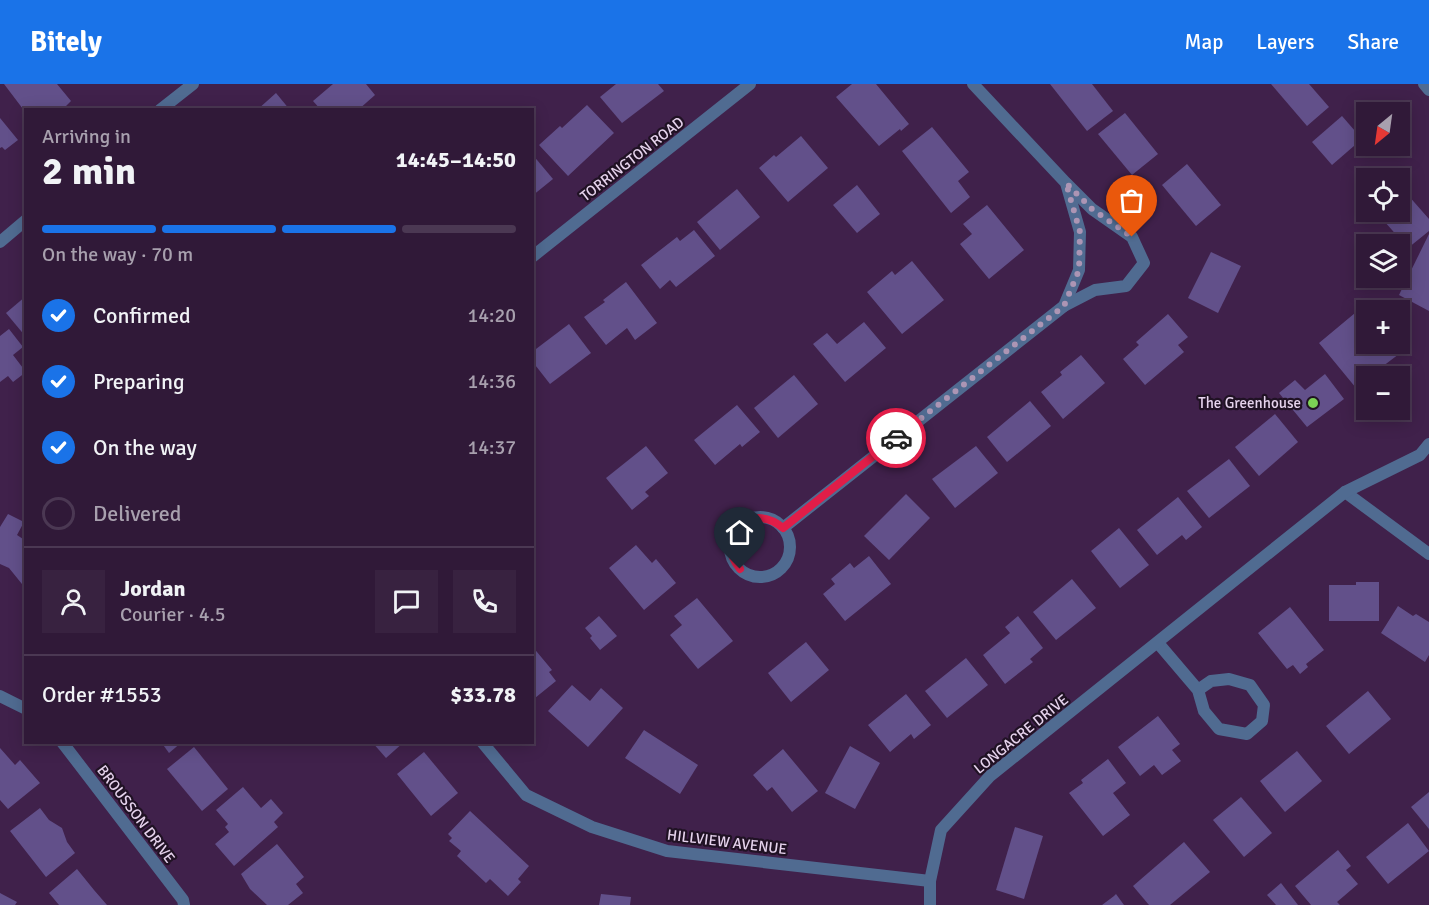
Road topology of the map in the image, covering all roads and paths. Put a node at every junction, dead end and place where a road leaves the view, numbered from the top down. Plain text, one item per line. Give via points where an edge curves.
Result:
1 (193, 84) edge
2 (750, 84) edge
3 (973, 84) edge
4 (1424, 84) edge
5 (1429, 90) edge
6 (163, 108) edge
7 (1066, 183) junction
8 (24, 222) edge
9 (0, 242) edge
10 (534, 255) edge
11 (1064, 306) junction
12 (1429, 444) edge
13 (1345, 492) junction
14 (783, 528) junction
15 (1429, 554) edge
16 (1158, 643) junction
17 (1198, 690) junction
18 (0, 696) edge
19 (24, 708) edge
20 (64, 744) edge
21 (484, 744) edge
22 (930, 881) junction
23 (184, 905) edge
24 (930, 905) edge

1 - 6 street
2 - 10 street, TORRINGTON ROAD
3 - 7 street
4 - 5 street
7 - 11 street via 1080,232 1079,270
7 - 11 street via 1092,209 1132,237 1144,262 1126,286 1095,290
8 - 9 street
11 - 14 street
12 - 13 street, LONGACRE DRIVE via 1420,455
13 - 15 street
13 - 16 street, LONGACRE DRIVE
14 - 14 street via 775,521 757,517 739,525 733,533 730,552 740,569 758,577 777,572 789,556 788,536
16 - 17 street
16 - 22 street, LONGACRE DRIVE via 990,776 941,830
17 - 17 street via 1204,711 1220,729 1247,734 1262,721 1264,705 1250,685 1228,678 1211,681
18 - 19 street
20 - 23 street, BROUSSON DRIVE
21 - 22 street, HILLVIEW AVENUE via 526,795 592,827 667,851
22 - 24 street, LONGACRE DRIVE

